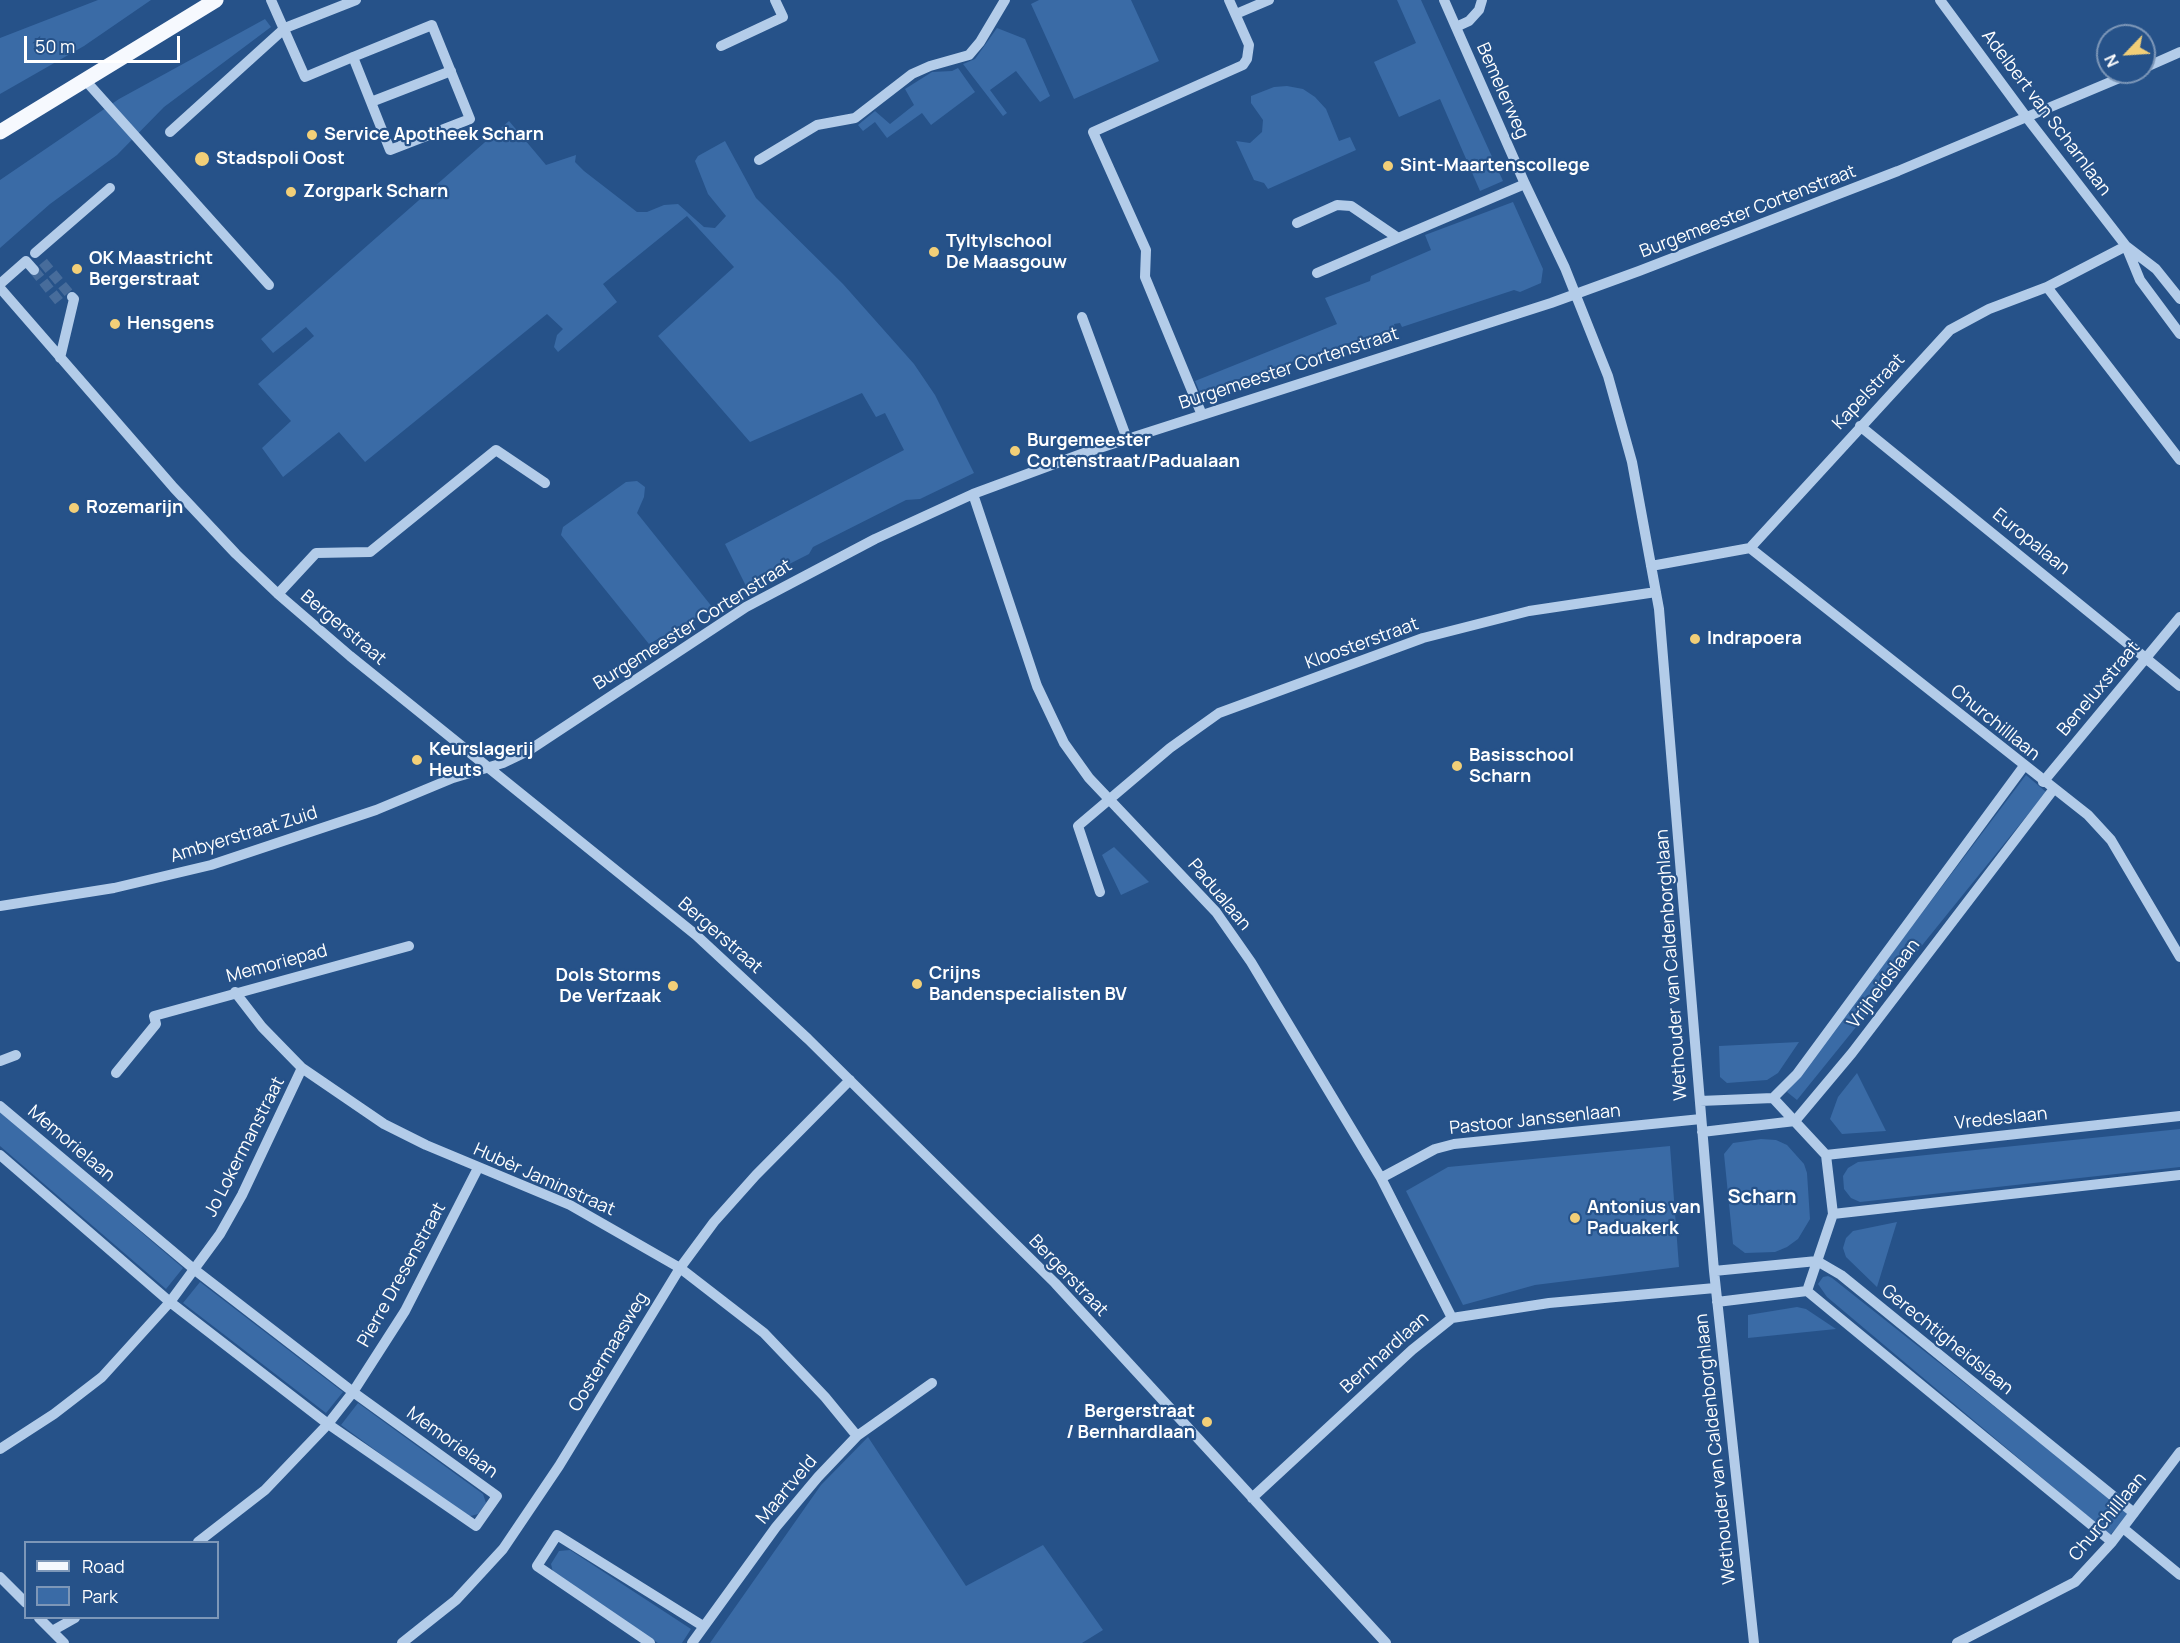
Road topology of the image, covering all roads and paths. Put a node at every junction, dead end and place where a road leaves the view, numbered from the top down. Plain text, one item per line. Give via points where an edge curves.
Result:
1 (216, 0) edge
2 (271, 0) edge
3 (356, 0) edge
4 (775, 0) edge
5 (1005, 0) edge
6 (1229, 0) edge
7 (1269, 0) edge
8 (1444, 0) edge
9 (1482, 0) edge
10 (1940, 0) edge
11 (1236, 14) junction
12 (1456, 27) junction
13 (285, 28) junction
14 (720, 46) dead end
15 (2180, 52) edge
16 (353, 57) junction
17 (2156, 63) edge
18 (451, 71) junction
19 (85, 80) junction
20 (2106, 84) edge
21 (371, 102) junction
22 (2026, 118) junction
23 (0, 132) edge
24 (170, 132) dead end
25 (759, 160) dead end
26 (1525, 184) junction
27 (110, 188) dead end
28 (1297, 223) dead end
29 (1398, 238) junction
30 (2126, 246) junction
31 (36, 252) junction
32 (26, 261) junction
33 (43, 262) tunnel mouth
34 (34, 270) tunnel mouth
35 (1317, 273) dead end
36 (269, 285) dead end
37 (0, 286) edge
38 (2047, 287) junction
39 (1576, 294) junction
40 (72, 297) tunnel mouth
41 (2180, 299) edge
42 (62, 304) tunnel mouth
43 (71, 314) junction
44 (1082, 317) dead end
45 (2180, 334) edge
46 (60, 358) junction
47 (1202, 415) junction
48 (1860, 426) junction
49 (1127, 439) junction
50 (2180, 460) edge
51 (545, 483) dead end
52 (973, 494) junction
53 (1750, 548) junction
54 (1651, 566) junction
55 (1656, 592) junction
56 (278, 594) junction
57 (2180, 617) edge
58 (2148, 658) junction
59 (2180, 686) edge
60 (2024, 766) junction
61 (489, 767) junction
62 (2043, 782) junction
63 (2053, 790) junction
64 (1109, 799) junction
65 (1100, 892) dead end
66 (0, 906) edge
67 (409, 946) dead end
68 (2180, 957) edge
69 (235, 992) junction
70 (16, 1055) dead end
71 (0, 1061) edge
72 (302, 1068) junction
73 (116, 1073) dead end
74 (850, 1080) junction
75 (1773, 1098) junction
76 (1700, 1101) junction
77 (0, 1106) edge
78 (2180, 1116) edge
79 (1701, 1119) junction
80 (1795, 1121) junction
81 (1702, 1132) junction
82 (0, 1155) edge
83 (1826, 1155) junction
84 (478, 1168) junction
85 (2180, 1175) edge
86 (1381, 1178) junction
87 (1833, 1214) junction
88 (1817, 1261) junction
89 (680, 1268) junction
90 (195, 1270) junction
91 (1714, 1271) junction
92 (1715, 1288) junction
93 (1807, 1291) junction
94 (170, 1302) junction
95 (1717, 1302) junction
96 (1452, 1317) junction
97 (932, 1383) dead end
98 (353, 1392) junction
99 (328, 1424) junction
100 (857, 1436) junction
101 (0, 1449) edge
102 (2180, 1452) edge
103 (1252, 1498) junction
104 (2134, 1513) junction
105 (2123, 1528) junction
106 (199, 1541) edge
107 (2112, 1542) junction
108 (2180, 1575) edge
109 (0, 1577) edge
110 (24, 1601) edge
111 (41, 1619) edge
112 (72, 1619) edge
113 (703, 1626) junction
114 (52, 1631) junction
115 (63, 1643) edge
116 (402, 1643) edge
117 (650, 1643) edge
118 (692, 1643) edge
119 (1386, 1643) edge
120 (1754, 1643) edge
121 (1957, 1643) edge

1 - 19 main road
2 - 13 street
3 - 13 street
4 - 14 street via 783,18
5 - 25 street via 969,55 912,74 855,118 817,125
6 - 11 street
7 - 11 street
8 - 12 street, Bemelerweg
9 - 12 street via 1469,21
10 - 22 street, Adelbert van Scharnlaan
11 - 47 street via 1249,45 1242,65 1093,132 1146,250 1145,276
12 - 26 street, Bemelerweg
13 - 16 street via 305,77
13 - 24 street
15 - 17 street
16 - 18 street via 432,25
16 - 21 street
18 - 21 street
18 - 21 street via 470,119 390,150
19 - 23 main road
19 - 36 street
20 - 22 street, Burgemeester Cortenstraat
22 - 30 street, Adelbert van Scharnlaan
22 - 39 street, Burgemeester Cortenstraat via 1735,236
26 - 29 street
26 - 39 street, Bemelerweg
27 - 31 street
28 - 29 street via 1337,205 1351,206
29 - 35 street
30 - 38 street, Kapelstraat
30 - 41 street, Adelbert van Scharnlaan via 2156,269
30 - 45 street, Adelbert van Scharnlaan via 2140,280
31 - 32 street
31 - 33 street
32 - 34 street
32 - 37 street
37 - 46 street, Bergerstraat
38 - 48 street, Kapelstraat via 1989,309 1950,330
38 - 50 street
39 - 47 street, Burgemeester Cortenstraat
39 - 54 street, Wethouder van Caldenborghlaan via 1608,376 1632,462
40 - 43 street
42 - 43 street
43 - 46 street
44 - 49 street
46 - 56 street, Bergerstraat via 214,532
47 - 49 street, Burgemeester Cortenstraat
48 - 53 street, Kapelstraat
48 - 58 street, Europalaan
49 - 52 street, Burgemeester Cortenstraat
51 - 56 street via 496,450 370,552 316,553
52 - 61 street, Burgemeester Cortenstraat via 875,539 747,607 528,751
52 - 64 street, Padualaan via 1044,703 1075,761
53 - 54 street
53 - 60 street, Churchilllaan
54 - 55 street, Wethouder van Caldenborghlaan
55 - 64 street, Kloosterstraat via 1529,610 1423,638 1219,713
55 - 76 street, Wethouder van Caldenborghlaan
56 - 61 street, Bergerstraat
57 - 58 street, Beneluxstraat
58 - 59 street, Europalaan
58 - 62 street, Beneluxstraat
60 - 62 street, Churchilllaan
60 - 75 street, Vrijheidslaan via 1797,1074
61 - 66 street, Ambyerstraat Zuid via 376,810 211,864 114,888
61 - 74 street, Bergerstraat via 735,969
62 - 63 street, Churchilllaan
63 - 68 street, Churchilllaan via 2088,815 2111,840
63 - 80 street, Vrijheidslaan via 1845,1062
64 - 65 street, Kloosterstraat via 1078,826
64 - 86 street, Padualaan via 1216,912 1299,1037
67 - 69 street, Memoriepad
69 - 72 street, Hubèr Jaminstraat
69 - 73 street, Memoriepad via 154,1016 156,1024
70 - 71 street
72 - 84 street, Hubèr Jaminstraat via 384,1124
72 - 90 street, Jo Lokermanstraat via 242,1195
74 - 89 street, Oostermaasweg via 735,1197
74 - 103 street, Bergerstraat via 1055,1283
75 - 76 street
75 - 80 street
76 - 79 street, Wethouder van Caldenborghlaan
77 - 90 street, Memorielaan
78 - 83 street, Vredeslaan
79 - 81 street, Wethouder van Caldenborghlaan
79 - 86 street, Pastoor Janssenlaan via 1454,1144 1435,1149
80 - 81 street
80 - 83 street
81 - 91 street, Wethouder van Caldenborghlaan
82 - 94 street, Memorielaan
83 - 87 street
84 - 89 street, Hubèr Jaminstraat via 570,1205
84 - 98 street, Pierre Dresenstraat via 405,1311
85 - 87 street
86 - 96 street, Padualaan
87 - 88 street
88 - 91 street
88 - 93 street
88 - 104 street, Gerechtigheidslaan via 1841,1275
89 - 100 street, Hubèr Jaminstraat via 764,1333
89 - 116 street, Oostermaasweg via 559,1466 502,1550 456,1600
90 - 94 street, Jo Lokermanstraat
90 - 98 street, Memorielaan
91 - 92 street, Wethouder van Caldenborghlaan
92 - 95 street, Wethouder van Caldenborghlaan
92 - 96 street, Bernhardlaan via 1549,1303
93 - 95 street
93 - 107 street
94 - 99 street, Memorielaan
94 - 101 street, Jo Lokermanstraat via 102,1377
95 - 120 street, Wethouder van Caldenborghlaan
96 - 103 street, Bernhardlaan
97 - 100 street, Maartveld
98 - 99 street, Pierre Dresenstraat
98 - 99 street, Memorielaan via 497,1496 476,1526
99 - 106 street, Pierre Dresenstraat via 265,1490
100 - 113 street, Maartveld via 776,1527
102 - 104 street, Churchilllaan
103 - 119 street, Bergerstraat
104 - 105 street, Churchilllaan
105 - 107 street, Churchilllaan
105 - 108 street
107 - 121 street, Churchilllaan via 2067,1587
109 - 110 street
111 - 114 street
112 - 114 street
113 - 117 street via 557,1535 537,1566
113 - 118 street, Maartveld
114 - 115 street

